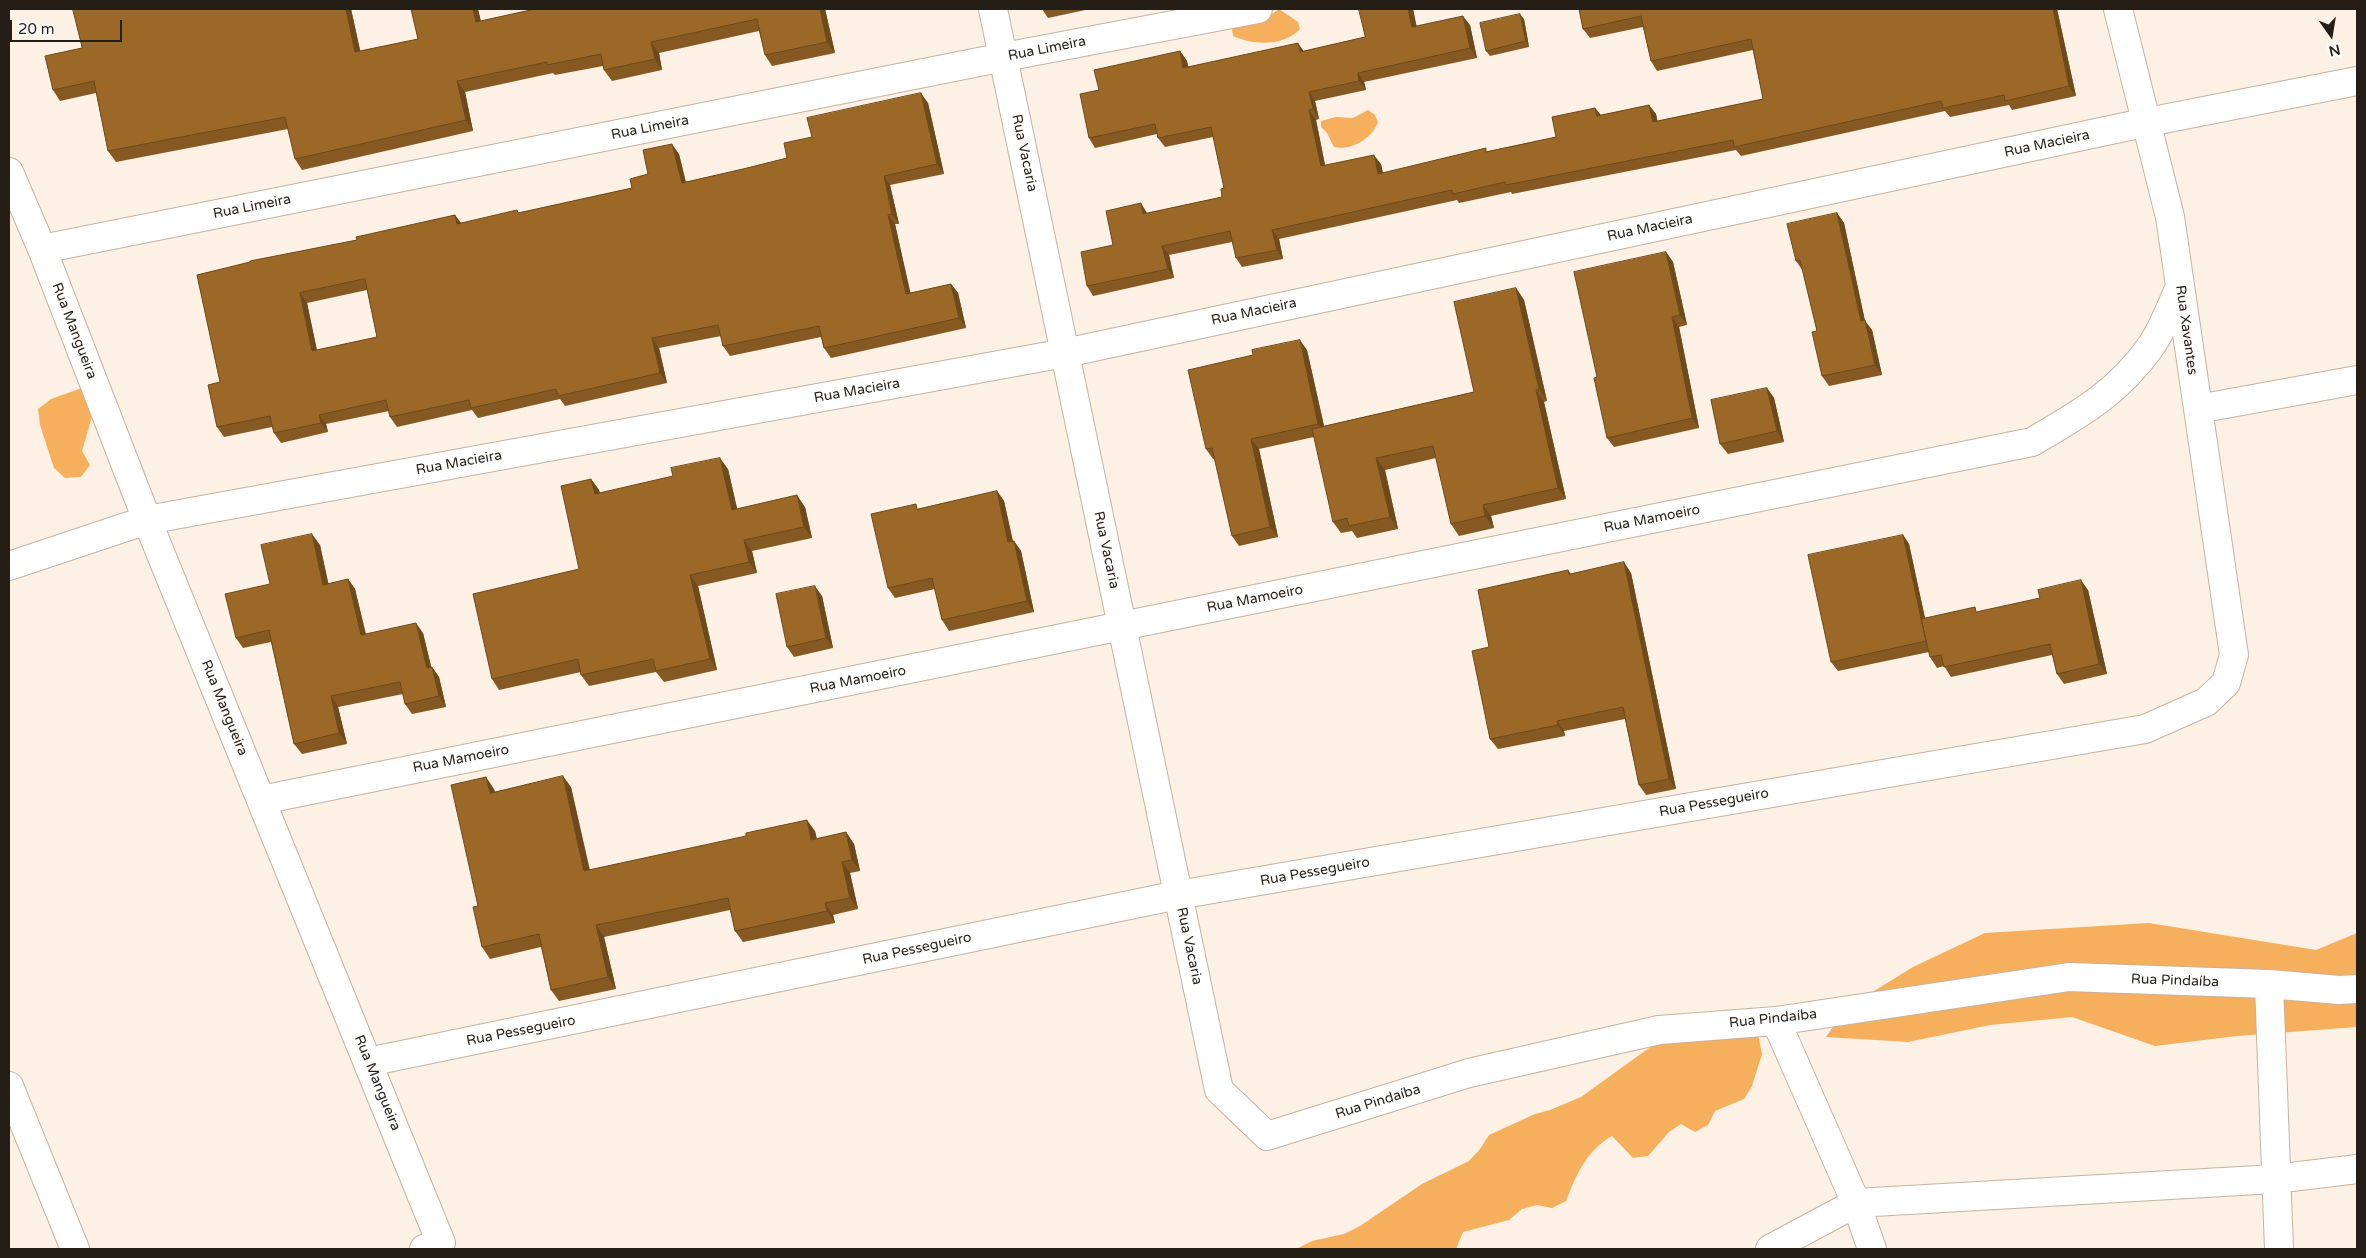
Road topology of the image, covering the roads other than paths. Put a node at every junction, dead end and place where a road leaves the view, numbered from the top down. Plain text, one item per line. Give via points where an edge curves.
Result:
1 (994, 9) edge
2 (1258, 9) edge
3 (2118, 9) edge
4 (1004, 57) junction
5 (2357, 81) edge
6 (2148, 122) junction
7 (9, 172) edge
8 (42, 249) junction
9 (2180, 287) junction
10 (1065, 353) junction
11 (2357, 380) edge
12 (2198, 409) junction
13 (147, 520) junction
14 (9, 566) edge
15 (1122, 626) junction
16 (2234, 655) joint
17 (261, 800) junction
18 (1178, 895) junction
19 (2269, 984) junction
20 (2357, 989) edge
21 (1776, 1021) junction
22 (368, 1062) junction
23 (9, 1086) edge
24 (1219, 1090) joint
25 (2357, 1169) edge
26 (2275, 1179) junction
27 (1856, 1203) junction
28 (433, 1246) edge
29 (75, 1249) edge
30 (1770, 1249) edge
31 (1872, 1249) edge
32 (2279, 1249) edge

1 - 4 street, Rua Vacaria
2 - 4 street, Rua Limeira
3 - 6 street, Rua Xavantes
4 - 8 street, Rua Limeira
4 - 10 street, Rua Vacaria
5 - 6 street, Rua Macieira
6 - 9 street, Rua Xavantes via 2170,217
6 - 10 street, Rua Macieira
7 - 8 street, Rua Mangueira
8 - 13 street, Rua Mangueira
9 - 12 street, Rua Xavantes
9 - 15 street, Rua Mamoeiro via 2152,344 2122,381 2092,406 2032,442
10 - 13 street, Rua Macieira
10 - 15 street, Rua Vacaria
11 - 12 street
12 - 16 street, Rua Xavantes
13 - 14 street, Rua Macieira
13 - 17 street, Rua Mangueira
15 - 17 street, Rua Mamoeiro
15 - 18 street, Rua Vacaria
16 - 18 street, Rua Pessegueiro via 2226,683 2206,702 2145,729
17 - 22 street, Rua Mangueira
18 - 22 street, Rua Pessegueiro
18 - 24 street, Rua Vacaria
19 - 20 street, Rua Pindaíba
19 - 21 street, Rua Pindaíba via 2069,978
19 - 26 street
21 - 24 street, Rua Pindaíba via 1659,1030 1469,1073 1267,1136
21 - 27 street
22 - 28 street, Rua Mangueira
23 - 29 street
25 - 26 street
26 - 27 street
26 - 32 street
27 - 30 street
27 - 31 street

